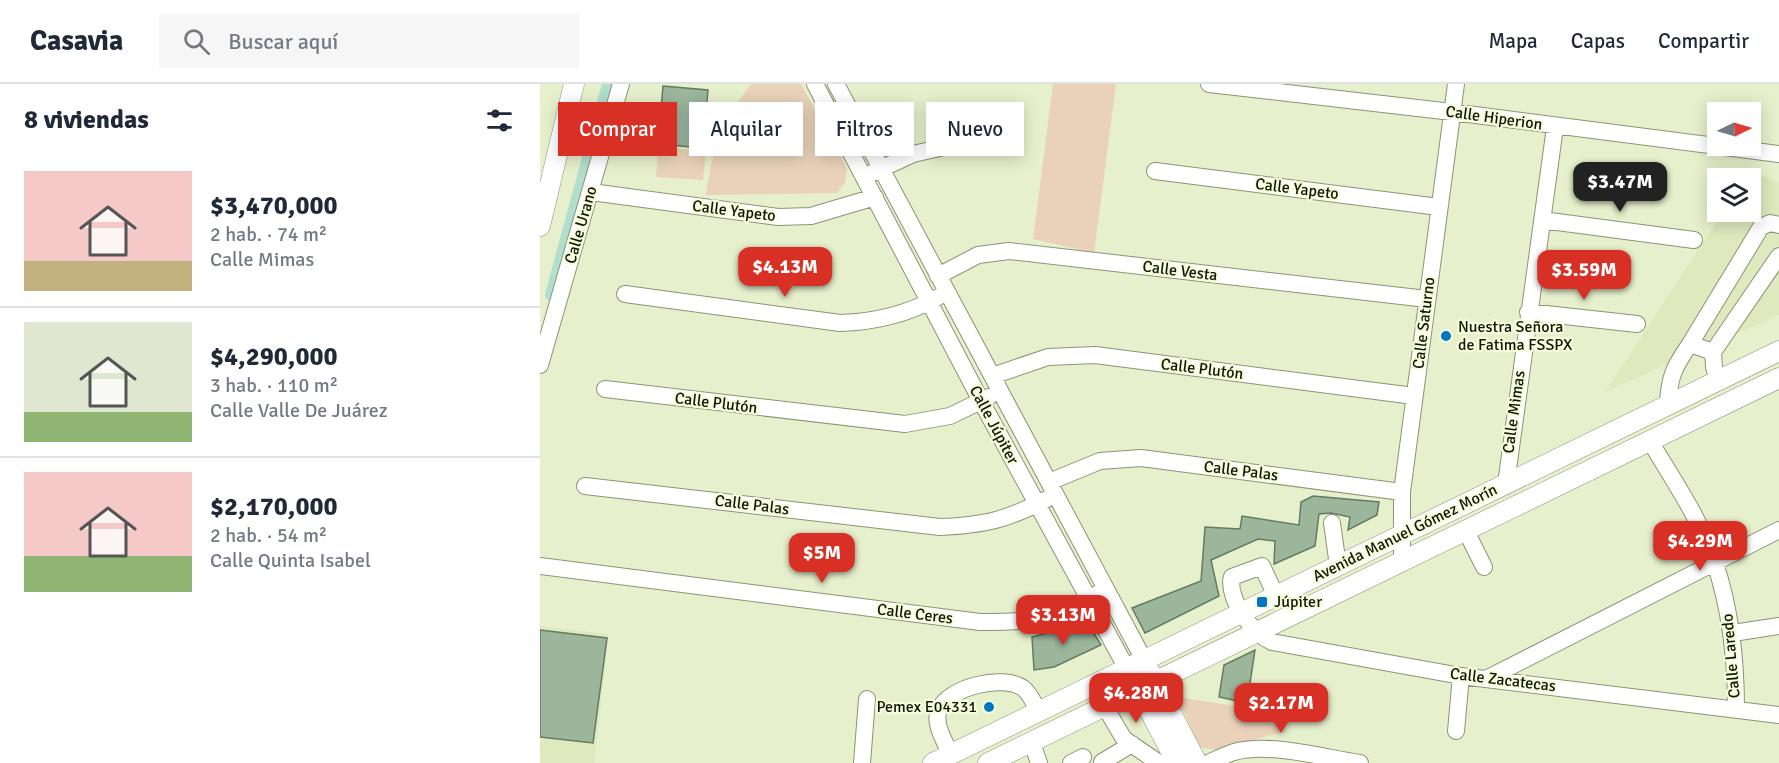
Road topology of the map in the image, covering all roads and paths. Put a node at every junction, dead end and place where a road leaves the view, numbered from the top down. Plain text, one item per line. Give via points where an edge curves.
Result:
1 (574, 84) edge
2 (621, 84) edge
3 (815, 84) edge
4 (836, 84) edge
5 (1209, 84) edge
6 (1456, 84) edge
7 (1452, 112) junction
8 (1555, 127) junction
9 (926, 150) edge
10 (1779, 154) edge
11 (1155, 171) dead end
12 (872, 173) junction
13 (591, 192) junction
14 (875, 197) junction
15 (1439, 207) junction
16 (1542, 220) junction
17 (540, 225) edge
18 (1779, 225) edge
19 (1694, 240) dead end
20 (1778, 259) edge
21 (938, 276) junction
22 (947, 292) junction
23 (625, 294) dead end
24 (1427, 299) junction
25 (930, 302) junction
26 (1528, 312) junction
27 (1637, 324) dead end
28 (1690, 344) junction
29 (1779, 351) edge
30 (1713, 352) junction
31 (540, 365) edge
32 (992, 376) junction
33 (1779, 378) edge
34 (1718, 381) junction
35 (605, 389) dead end
36 (1000, 391) junction
37 (1414, 396) junction
38 (981, 401) junction
39 (1668, 405) junction
40 (1650, 441) junction
41 (1506, 484) junction
42 (585, 486) dead end
43 (1052, 488) junction
44 (1402, 492) junction
45 (1037, 504) junction
46 (1332, 523) dead end
47 (1779, 530) edge
48 (1466, 531) junction
49 (1401, 536) junction
50 (1402, 562) junction
51 (1715, 562) junction
52 (540, 566) edge
53 (1338, 566) junction
54 (1484, 567) dead end
55 (1105, 588) junction
56 (1276, 596) junction
57 (1089, 600) junction
58 (1241, 612) junction
59 (1779, 626) edge
60 (1258, 633) junction
61 (1733, 633) junction
62 (1135, 664) junction
63 (1192, 665) junction
64 (1461, 676) junction
65 (1486, 679) junction
66 (1148, 686) junction
67 (867, 699) dead end
68 (1105, 707) junction
69 (1169, 707) junction
70 (1736, 709) junction
71 (1039, 712) junction
72 (1779, 715) edge
73 (1158, 725) junction
74 (1456, 731) dead end
75 (1032, 743) junction
76 (1132, 744) junction
77 (942, 759) edge
78 (996, 761) edge
79 (1102, 762) edge
80 (862, 763) edge
81 (1039, 763) edge
82 (1159, 763) edge
83 (1177, 763) edge
84 (1197, 763) edge
85 (1208, 763) edge
86 (1355, 763) edge

1 - 17 main road
2 - 13 street, Calle Urano
3 - 12 street, Calle Júpiter
4 - 12 street, Calle Júpiter
5 - 7 street, Calle Hiperion
6 - 7 street, Calle Saturno
7 - 8 street, Calle Hiperion
7 - 15 street, Calle Saturno
8 - 10 street, Calle Hiperion
8 - 16 street, Calle Mimas
9 - 12 street
11 - 15 street, Calle Yapeto
12 - 14 street, Calle Júpiter
12 - 21 street, Calle Júpiter
13 - 14 street, Calle Yapeto via 778,217 811,216
13 - 31 street, Calle Urano
14 - 25 street, Calle Júpiter
15 - 24 street, Calle Saturno
16 - 19 street
16 - 26 street, Calle Mimas
18 - 28 street via 1761,227
20 - 30 street
21 - 22 street, Calle Júpiter
21 - 24 street, Calle Vesta via 978,255 1009,251
22 - 25 street
22 - 32 street, Calle Júpiter
23 - 25 street via 840,323 869,322
24 - 37 street, Calle Saturno
25 - 38 street, Calle Júpiter
26 - 27 street
26 - 41 street, Calle Mimas
28 - 30 street
28 - 39 street via 1673,367
29 - 34 main road, Avenida Manuel Gómez Morín
30 - 34 street
32 - 36 street, Calle Júpiter
32 - 37 street, Calle Plutón via 1048,357 1095,355
33 - 40 main road, Avenida Manuel Gómez Morín
34 - 39 main road, Avenida Manuel Gómez Morín
35 - 38 street, Calle Plutón via 905,424 950,416
36 - 38 street, Calle Plutón
36 - 43 street, Calle Júpiter
37 - 44 street, Calle Saturno
38 - 45 street, Calle Júpiter
39 - 41 main road, Avenida Manuel Gómez Morín
40 - 48 main road, Avenida Manuel Gómez Morín
40 - 51 street, Calle Laredo via 1702,531
41 - 49 main road, Avenida Manuel Gómez Morín
42 - 45 street, Calle Palas via 940,527 991,523
43 - 44 street, Calle Palas via 1100,461 1141,458
43 - 45 street, Calle Palas
43 - 55 street, Calle Júpiter
44 - 49 street, Calle Saturno
45 - 57 street, Calle Júpiter
46 - 53 street
47 - 51 street
48 - 50 main road, Avenida Manuel Gómez Morín
48 - 54 street
49 - 50 street, Calle Saturno
49 - 53 main road, Avenida Manuel Gómez Morín
50 - 60 main road, Avenida Manuel Gómez Morín
51 - 61 street, Calle Laredo
51 - 65 street
52 - 57 street, Calle Ceres via 980,622 1035,620 1069,611
53 - 56 main road, Avenida Manuel Gómez Morín
55 - 57 street, Calle Ceres
55 - 62 street, Calle Júpiter
56 - 58 main road, Avenida Manuel Gómez Morín
56 - 58 street, Calle Zacatecas via 1262,566 1232,577 1230,584
57 - 62 street, Calle Júpiter
58 - 60 street, Calle Zacatecas
58 - 62 main road, Avenida Manuel Gómez Morín
59 - 61 street
60 - 63 main road, Avenida Manuel Gómez Morín
60 - 64 street, Calle Zacatecas via 1280,644
61 - 70 street, Calle Laredo
62 - 66 main road, Calle Júpiter
62 - 71 main road, Avenida Manuel Gómez Morín
63 - 66 main road, Avenida Manuel Gómez Morín
63 - 69 main road via 1176,683
64 - 65 street, Calle Zacatecas
64 - 74 street
65 - 70 street, Calle Zacatecas
66 - 68 main road, Avenida Manuel Gómez Morín
66 - 69 main road, Calle Júpiter
66 - 73 main road, Calle Júpiter
67 - 80 street
68 - 73 main road via 1138,710
68 - 75 main road, Avenida Manuel Gómez Morín
68 - 76 street via 1116,729
69 - 84 main road, Calle Júpiter
70 - 72 street, Calle Zacatecas
71 - 77 main road, Avenida Manuel Gómez Morín
71 - 77 street via 1025,689 1012,682 962,689 946,698 938,711
73 - 83 main road, Calle Júpiter
75 - 78 main road, Avenida Manuel Gómez Morín
75 - 81 street
76 - 79 street
76 - 82 street
85 - 86 street via 1252,750

